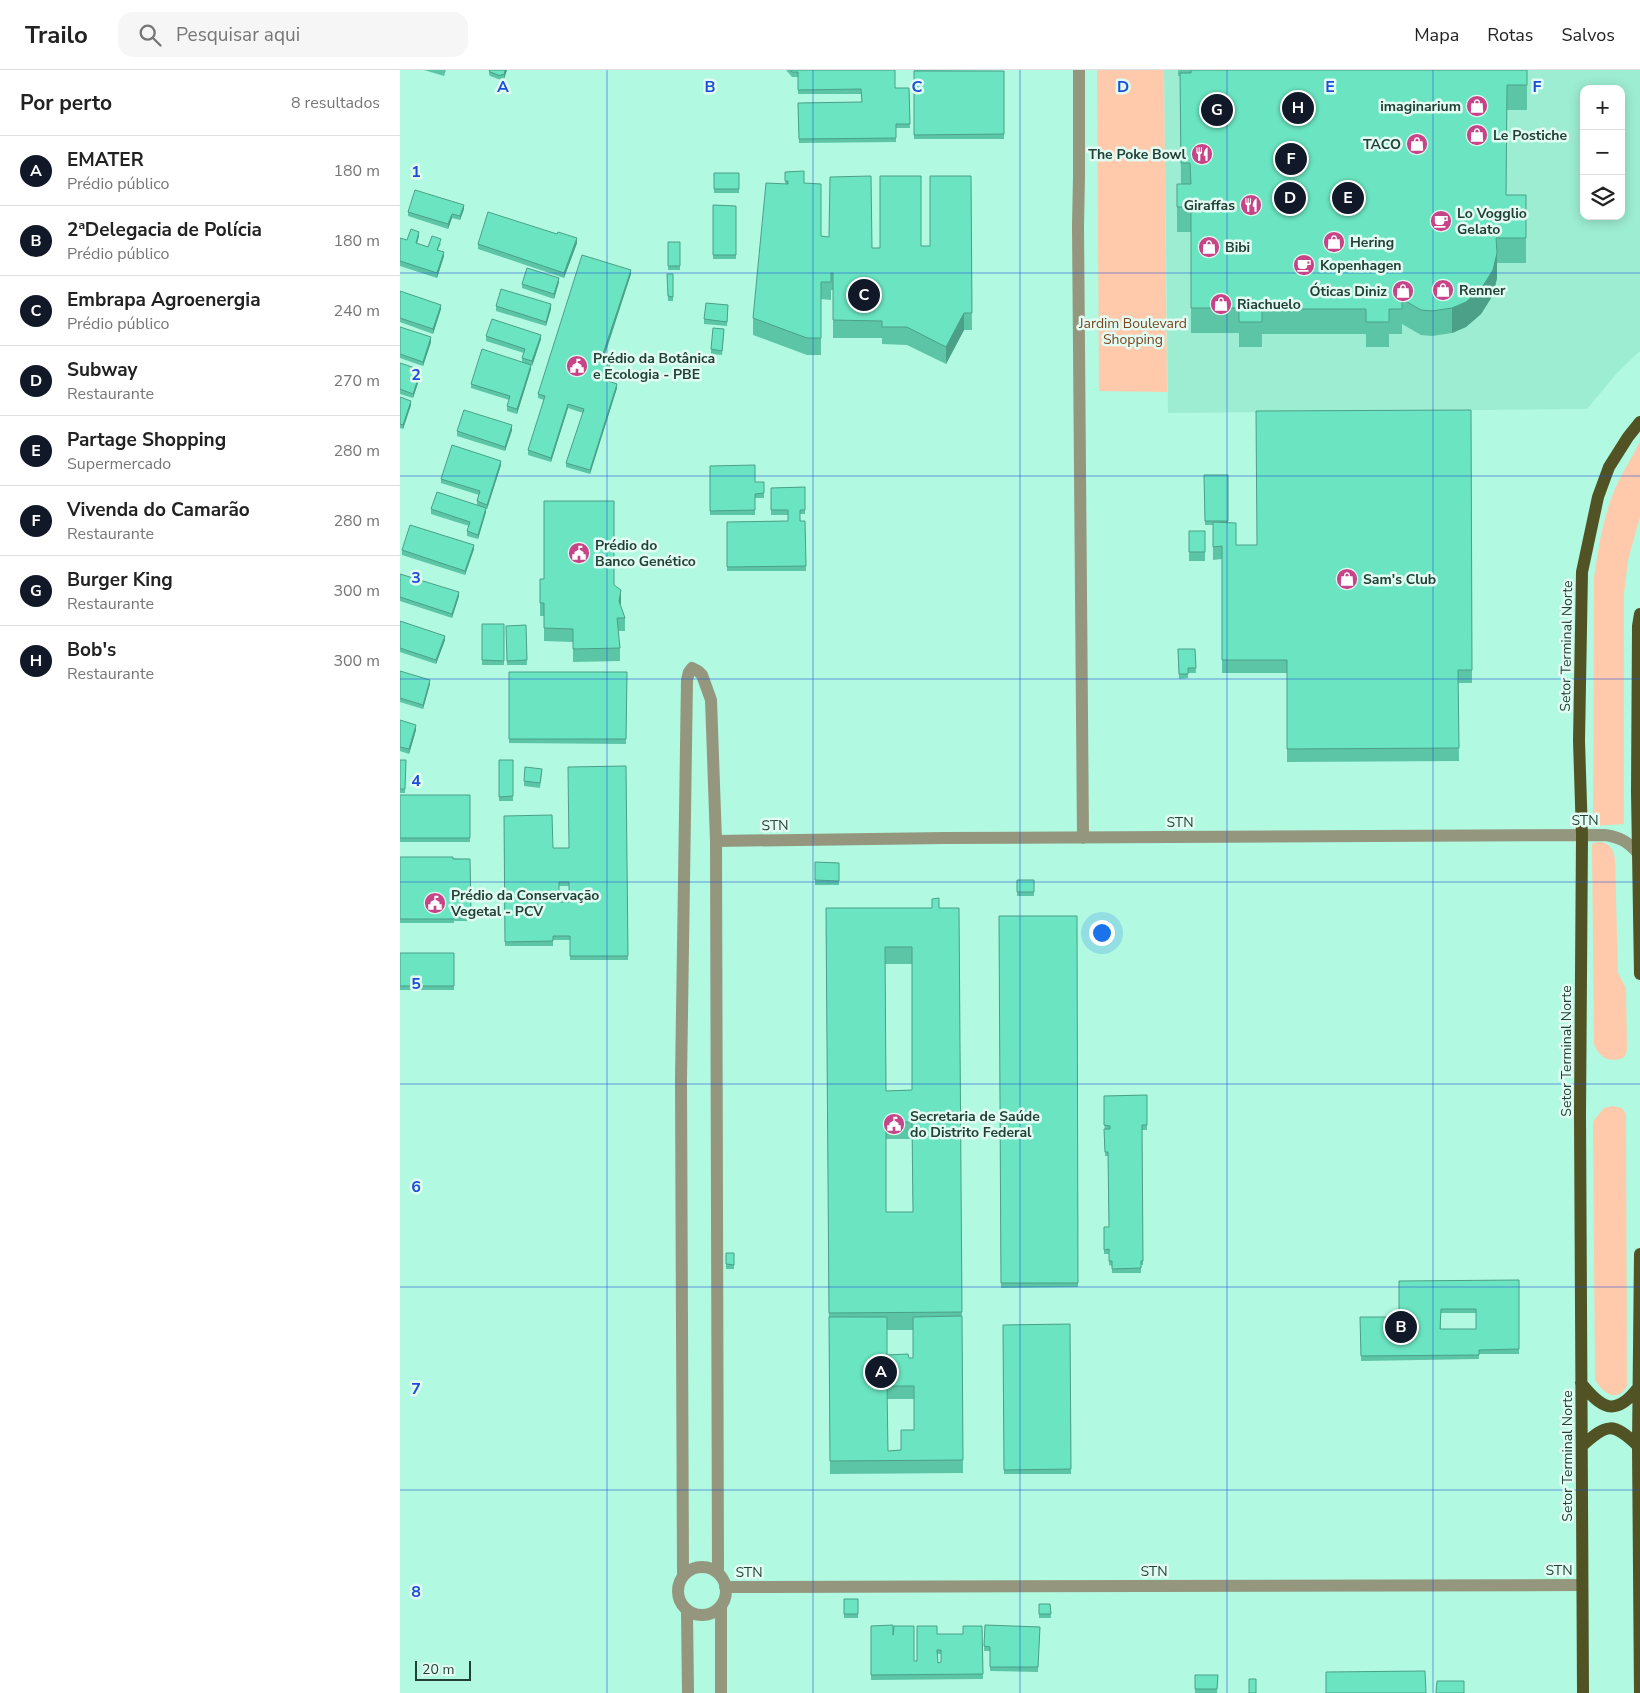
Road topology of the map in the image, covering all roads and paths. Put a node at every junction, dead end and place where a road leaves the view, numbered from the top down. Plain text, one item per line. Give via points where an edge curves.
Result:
1 (1079, 70) edge
2 (1640, 422) edge
3 (1640, 614) edge
4 (1582, 835) junction
5 (1083, 838) junction
6 (716, 841) junction
7 (1638, 853) junction
8 (1640, 974) edge
9 (1640, 1254) edge
10 (1581, 1383) junction
11 (1638, 1388) junction
12 (1582, 1446) junction
13 (1638, 1446) junction
14 (1640, 1553) edge
15 (718, 1573) junction
16 (683, 1575) junction
17 (1582, 1585) junction
18 (726, 1587) junction
19 (721, 1606) junction
20 (687, 1610) junction
21 (1640, 1624) edge
22 (688, 1693) edge
23 (721, 1693) edge
24 (1583, 1693) edge
25 (1640, 1693) edge

1 - 5 street
2 - 4 main road, Setor Terminal Norte via 1609,467 1598,497 1582,572
3 - 7 main road
4 - 5 street, STN
4 - 7 street, STN via 1615,836 1625,840
4 - 10 main road, Setor Terminal Norte
5 - 6 street, STN
6 - 15 street
6 - 16 street via 711,700 702,675 692,668 687,680 681,1080
7 - 8 main road
9 - 11 main road
10 - 11 main road via 1594,1400 1611,1406 1622,1403
10 - 12 main road, Setor Terminal Norte
11 - 13 main road
12 - 13 main road via 1601,1430 1610,1428 1626,1434
12 - 17 main road, Setor Terminal Norte
13 - 14 main road
14 - 21 main road
15 - 16 street via 698,1568
15 - 18 street
16 - 20 street via 678,1597
17 - 18 street, STN
17 - 24 main road, Setor Terminal Norte
18 - 19 street
19 - 20 street via 701,1616
19 - 23 street
20 - 22 street
21 - 25 main road

